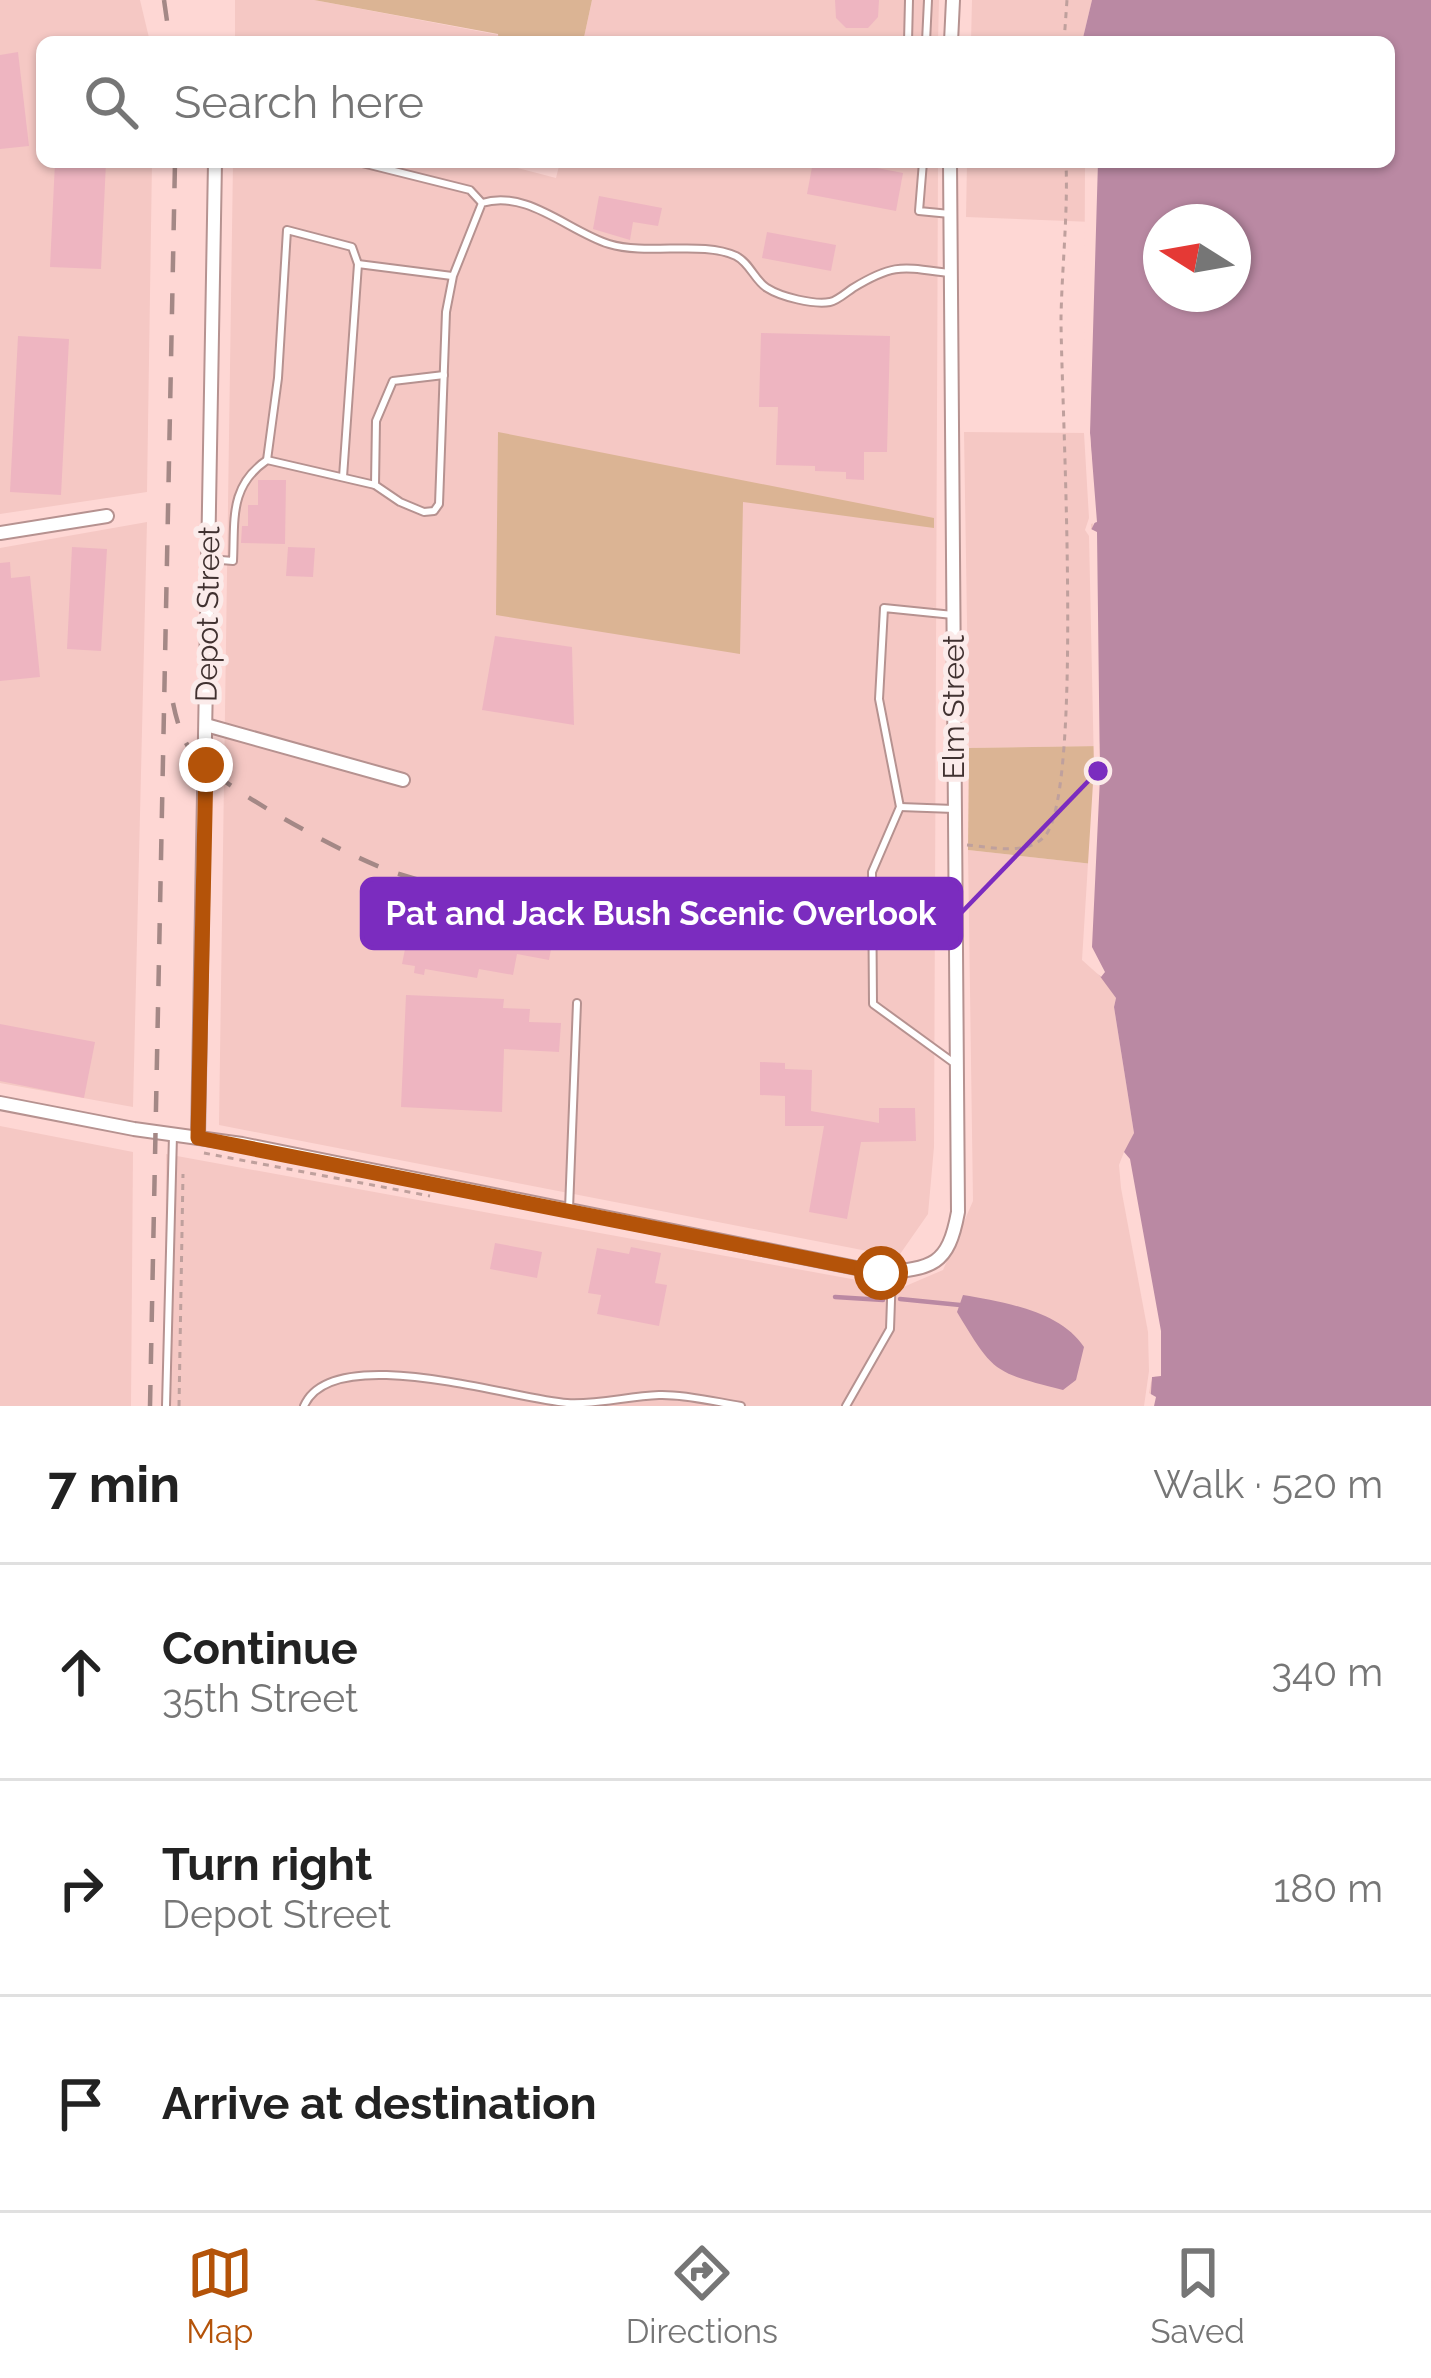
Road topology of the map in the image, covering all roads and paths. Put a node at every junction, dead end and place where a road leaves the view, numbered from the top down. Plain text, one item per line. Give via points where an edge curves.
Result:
1 (909, 0) edge
2 (928, 0) edge
3 (952, 0) edge
4 (1067, 0) edge
5 (908, 36) edge
6 (926, 36) edge
7 (951, 36) edge
8 (1064, 36) edge
9 (215, 168) edge
10 (382, 168) edge
11 (923, 168) edge
12 (950, 168) edge
13 (1066, 168) edge
14 (482, 203) junction
15 (950, 214) junction
16 (358, 264) junction
17 (950, 274) junction
18 (453, 276) junction
19 (443, 374) junction
20 (267, 460) junction
21 (343, 477) junction
22 (375, 485) junction
23 (107, 516) dead end
24 (0, 532) edge
25 (209, 559) junction
26 (954, 615) junction
27 (206, 725) junction
28 (404, 780) dead end
29 (900, 807) junction
30 (954, 809) junction
31 (963, 844) dead end
32 (577, 1003) dead end
33 (957, 1066) junction
34 (0, 1103) edge
35 (172, 1135) junction
36 (198, 1138) junction
37 (207, 1154) dead end
38 (183, 1172) dead end
39 (438, 1198) dead end
40 (569, 1209) junction
41 (892, 1272) junction
42 (166, 1406) edge
43 (179, 1406) edge
44 (304, 1406) edge
45 (724, 1406) edge
46 (741, 1406) edge
47 (846, 1406) edge

1 - 5 lane
2 - 6 lane
3 - 7 street
4 - 8 path
9 - 25 street, Depot Street
10 - 14 lane via 470,190
11 - 15 lane via 919,212
12 - 15 street, Elm Street
13 - 31 path via 1067,699 1060,799 1042,840 1025,848
14 - 17 lane via 519,204 607,244 734,255 764,287 808,299 830,302 896,266
14 - 18 lane
15 - 17 street, Elm Street
16 - 18 lane
16 - 20 lane via 352,247 286,230
16 - 21 lane
17 - 26 street, Elm Street
18 - 19 lane
19 - 22 lane via 394,381 376,422
19 - 22 lane via 440,504 424,512
20 - 21 lane
20 - 25 lane via 246,475 236,505 233,562
21 - 22 lane
23 - 24 street
25 - 27 street, Depot Street
26 - 29 lane via 884,608 879,698
26 - 30 street, Elm Street
27 - 28 street
27 - 36 street, Depot Street
29 - 30 lane
29 - 33 lane via 872,872 873,1004
30 - 33 street, Elm Street
32 - 40 lane
33 - 41 street, Elm Street via 958,1212 948,1251 933,1264
34 - 35 street
35 - 36 street
35 - 42 lane
36 - 40 street
37 - 39 path
38 - 43 path
40 - 41 street
41 - 47 lane via 890,1329
44 - 45 lane via 341,1377 415,1376 563,1402 664,1395
45 - 46 lane

